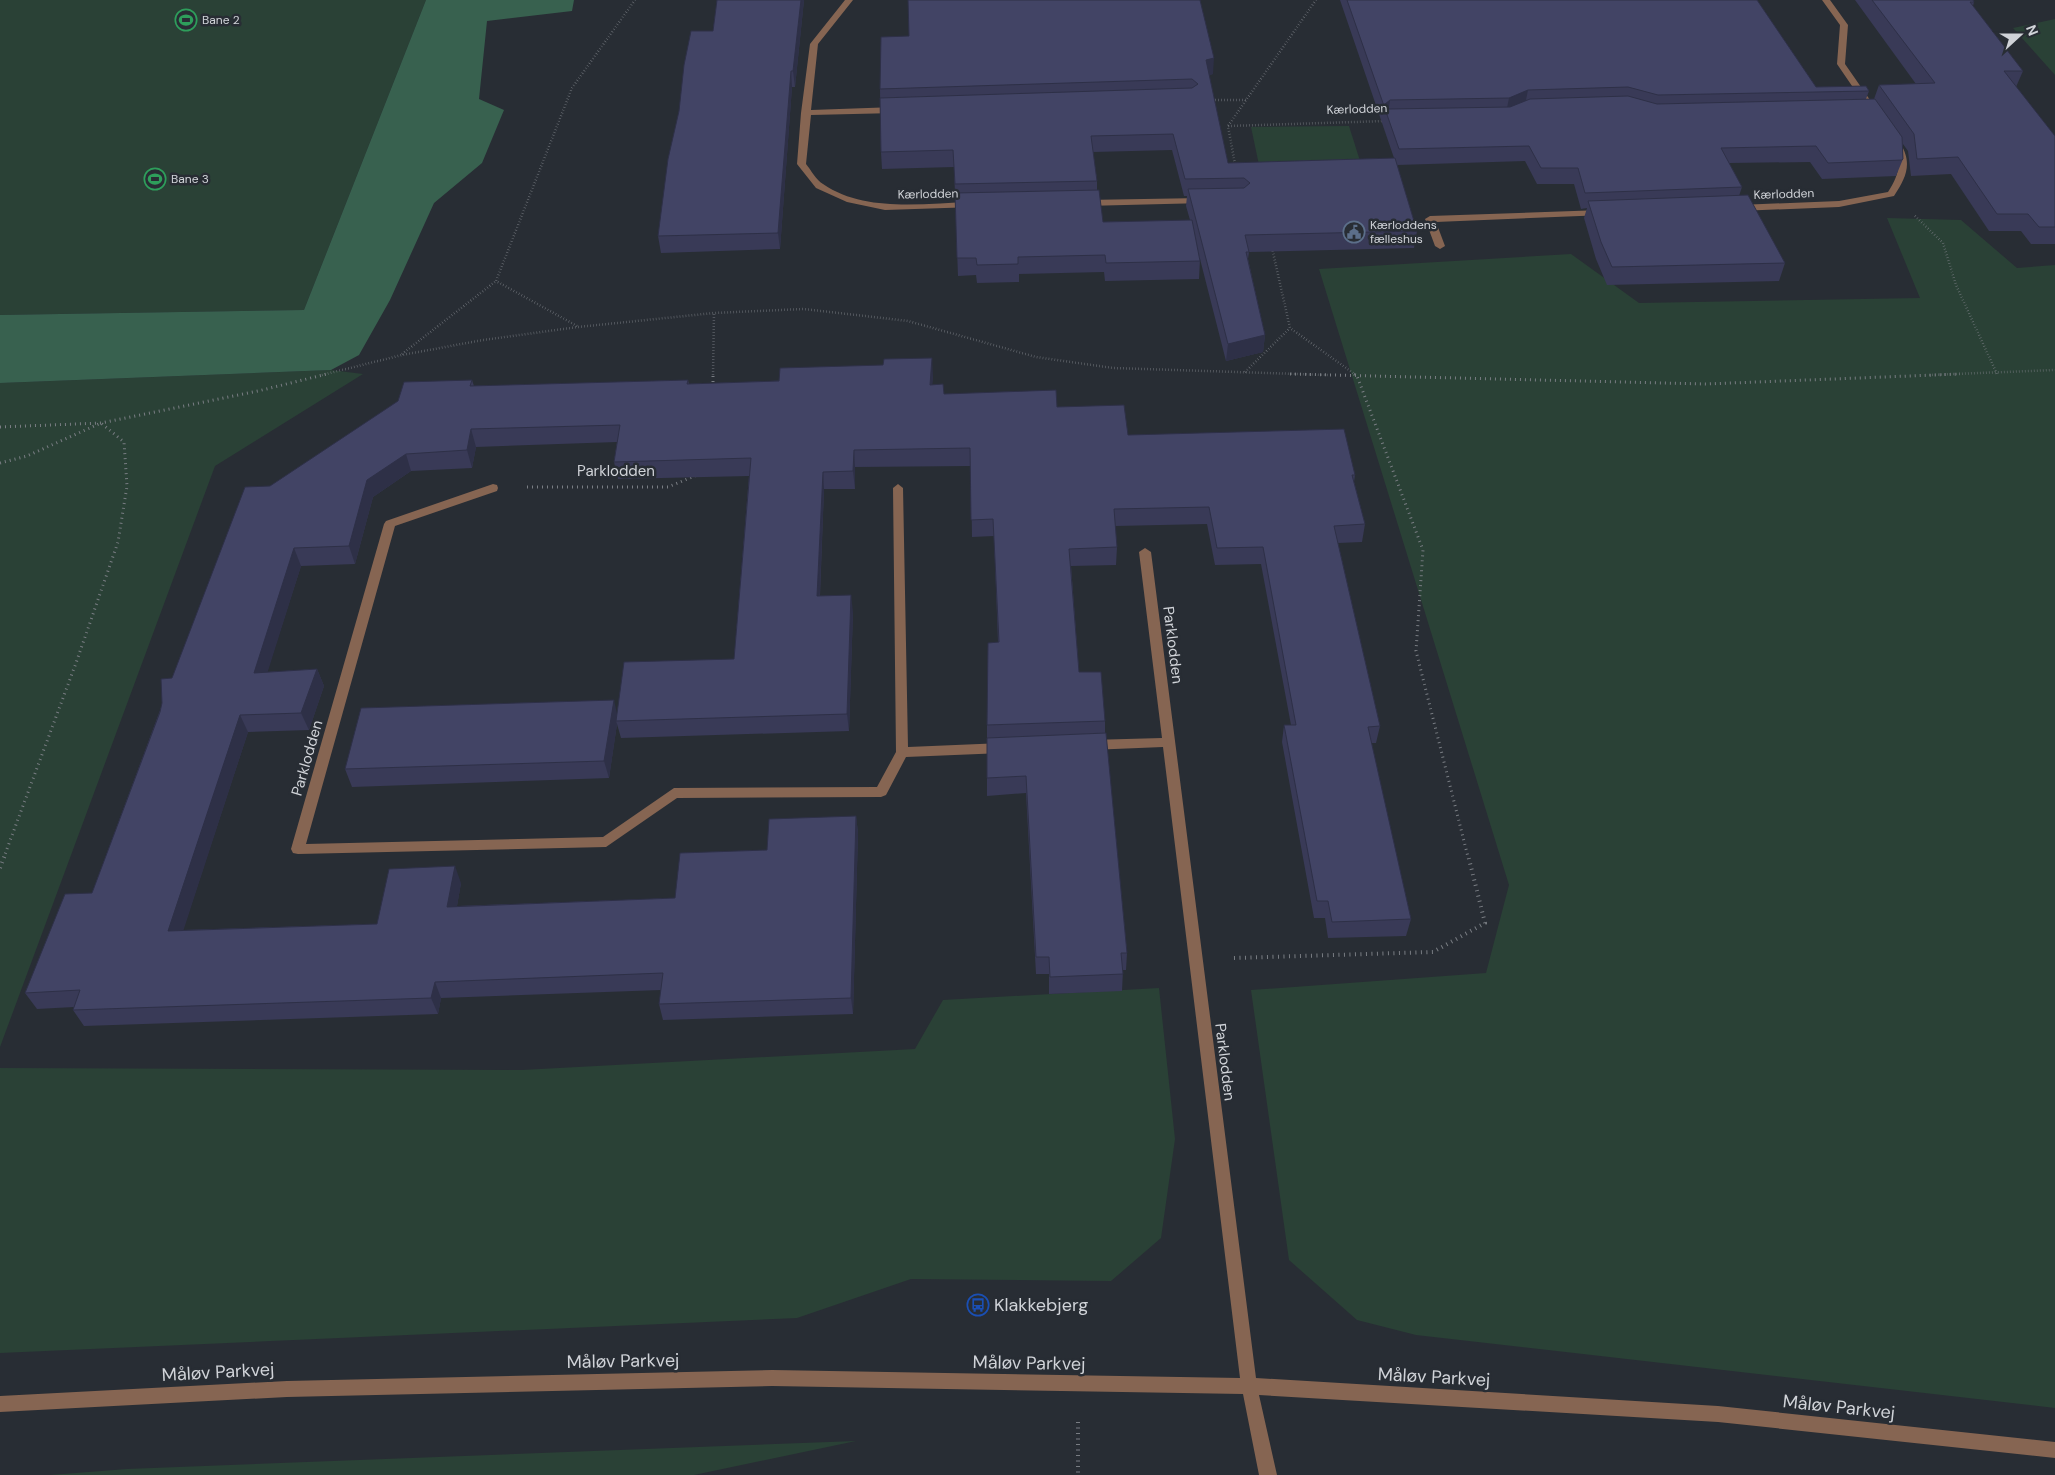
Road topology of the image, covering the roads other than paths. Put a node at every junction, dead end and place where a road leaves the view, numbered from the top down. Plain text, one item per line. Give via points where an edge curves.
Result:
1 (849, 0) edge
2 (1826, 0) edge
3 (904, 109) edge
4 (1873, 110) edge
5 (805, 113) junction
6 (1892, 138) edge
7 (1242, 200) edge
8 (1073, 204) edge
9 (984, 205) edge
10 (1730, 208) edge
11 (1610, 212) edge
12 (1440, 246) dead end
13 (493, 488) road end
14 (898, 488) dead end
15 (1145, 552) dead end
16 (1169, 742) junction
17 (1080, 745) edge
18 (1020, 747) edge
19 (902, 752) junction
20 (1249, 1386) junction
21 (0, 1404) edge
22 (2055, 1450) edge
23 (1268, 1475) edge

1 - 5 street, Kærlodden via 814,44
2 - 4 street via 1844,25 1841,64
3 - 5 street
5 - 9 street, Kærlodden via 801,164 819,186 847,199 885,207
6 - 10 street, Kærlodden via 1902,152 1904,175 1891,194 1839,204
7 - 8 street
11 - 12 street via 1430,219
13 - 19 street, Parklodden via 390,524 298,849 606,842 674,793 881,792
14 - 19 street, Parklodden
15 - 16 street, Parklodden
16 - 17 street
16 - 20 street, Parklodden
18 - 19 street
20 - 21 street, Måløv Parkvej via 762,1378 287,1389
20 - 22 street, Måløv Parkvej via 1718,1414
20 - 23 street

